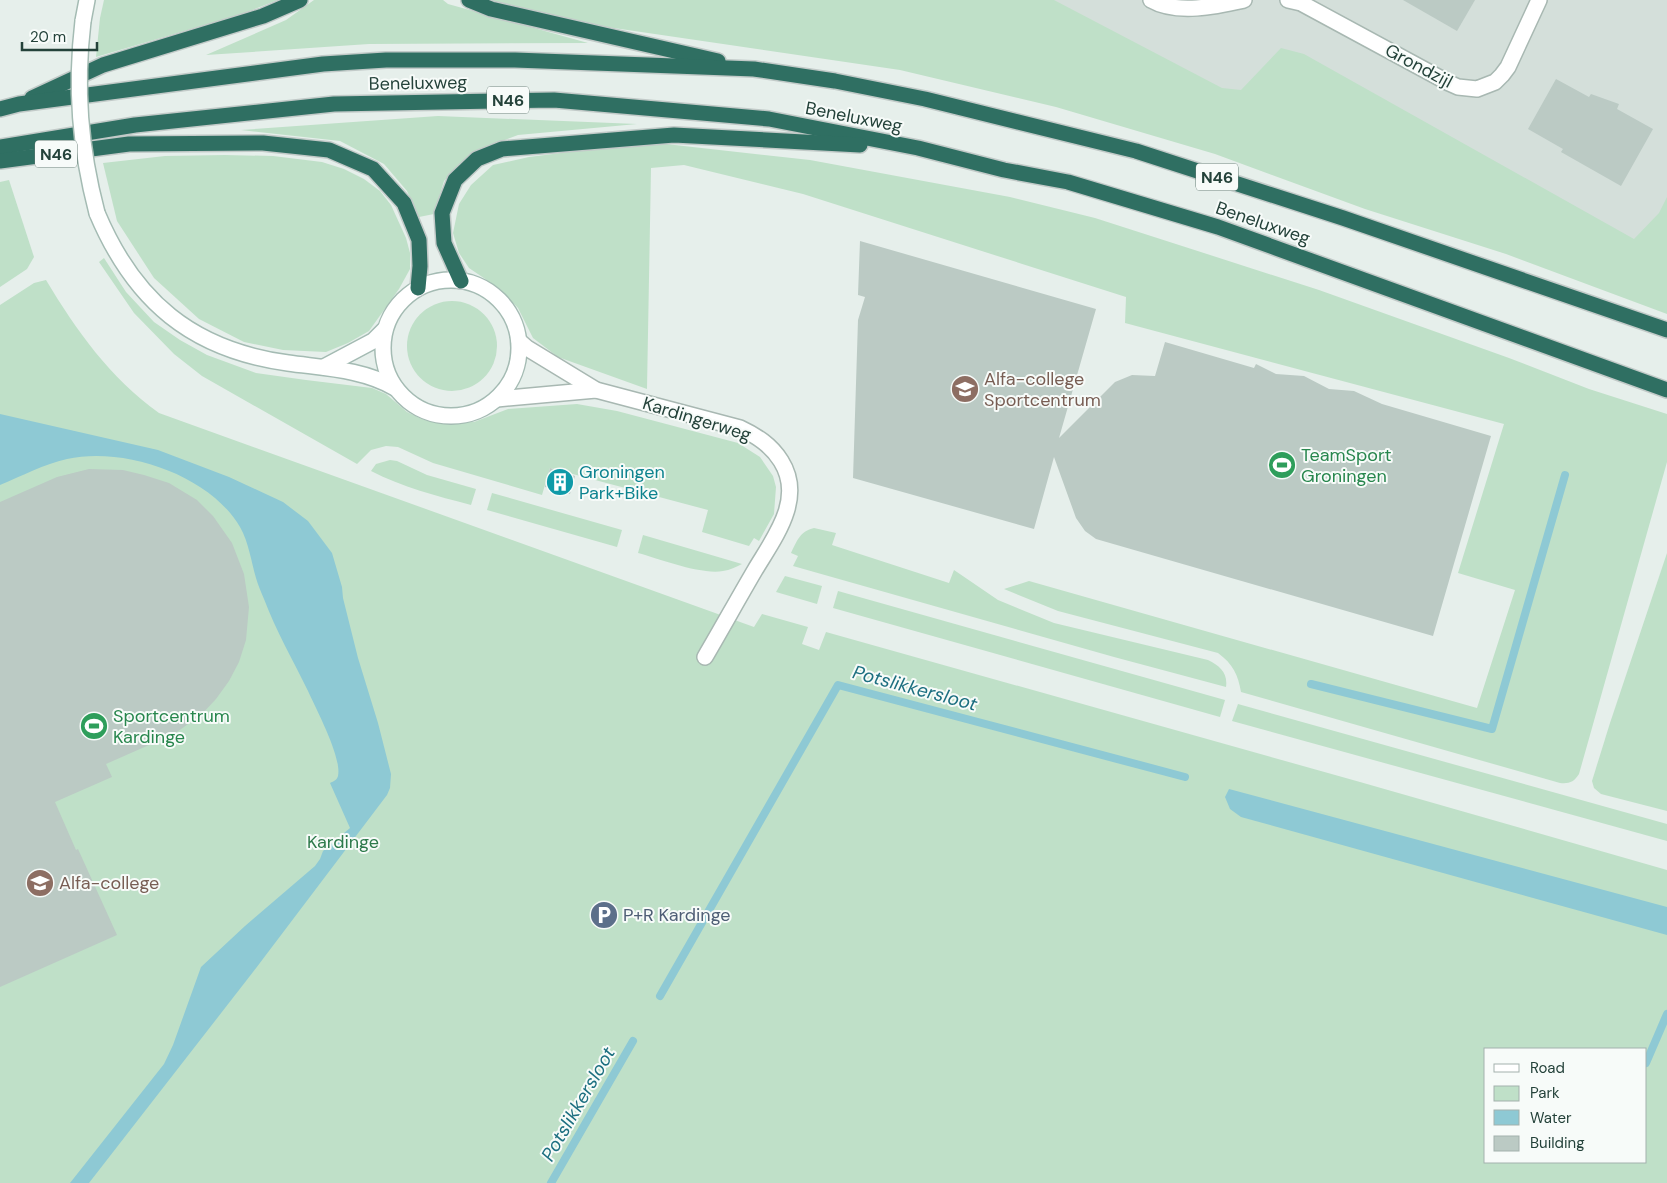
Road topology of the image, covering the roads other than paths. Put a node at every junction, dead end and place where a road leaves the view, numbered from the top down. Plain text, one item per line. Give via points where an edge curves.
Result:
1 (87, 0) edge
2 (300, 0) edge
3 (469, 0) edge
4 (1152, 0) edge
5 (1244, 0) edge
6 (1288, 0) edge
7 (1539, 0) edge
8 (754, 70) junction
9 (19, 104) junction
10 (0, 109) edge
11 (0, 147) edge
12 (918, 148) junction
13 (0, 161) edge
14 (461, 281) junction
15 (418, 288) junction
16 (384, 330) junction
17 (1667, 330) edge
18 (519, 341) junction
19 (324, 367) junction
20 (395, 388) junction
21 (596, 390) junction
22 (1667, 390) edge
23 (497, 399) junction
24 (705, 657) dead end

1 - 19 street, bridge via 80,51 79,117 97,213 125,266 162,310 185,327 227,349 253,358
2 - 9 highway, N46 via 263,16 103,65
3 - 8 highway, N46 via 491,9
4 - 5 street via 1176,7 1197,8
6 - 7 street, Grondzijl via 1301,3 1449,83 1477,89 1495,82 1508,67
8 - 9 highway, Beneluxweg / N46 via 515,60 386,60 323,64
8 - 17 highway, Beneluxweg / N46 via 835,81 925,99 1136,151 1343,218
9 - 10 highway, Beneluxweg / N46
11 - 12 highway, Beneluxweg / N46 via 115,128 334,104 554,100 769,119
12 - 14 highway, N46 via 674,134 502,150 477,159 455,180 442,213 444,244
12 - 22 highway, Beneluxweg / N46 via 1068,182 1218,227
13 - 15 highway, N46 via 129,144 263,143 329,150 372,168 404,203 419,240
14 - 15 street via 439,281
14 - 18 street via 489,291 500,301 516,326
15 - 16 street via 403,299
16 - 19 street via 374,341
16 - 20 street via 383,360
18 - 21 street, Kardingerweg
18 - 23 street via 515,373
19 - 20 street via 382,380
20 - 23 street via 420,410 452,417 468,414
21 - 23 street, Kardingerweg
21 - 24 street, Kardingerweg via 740,428 767,444 784,465 791,489 785,517

